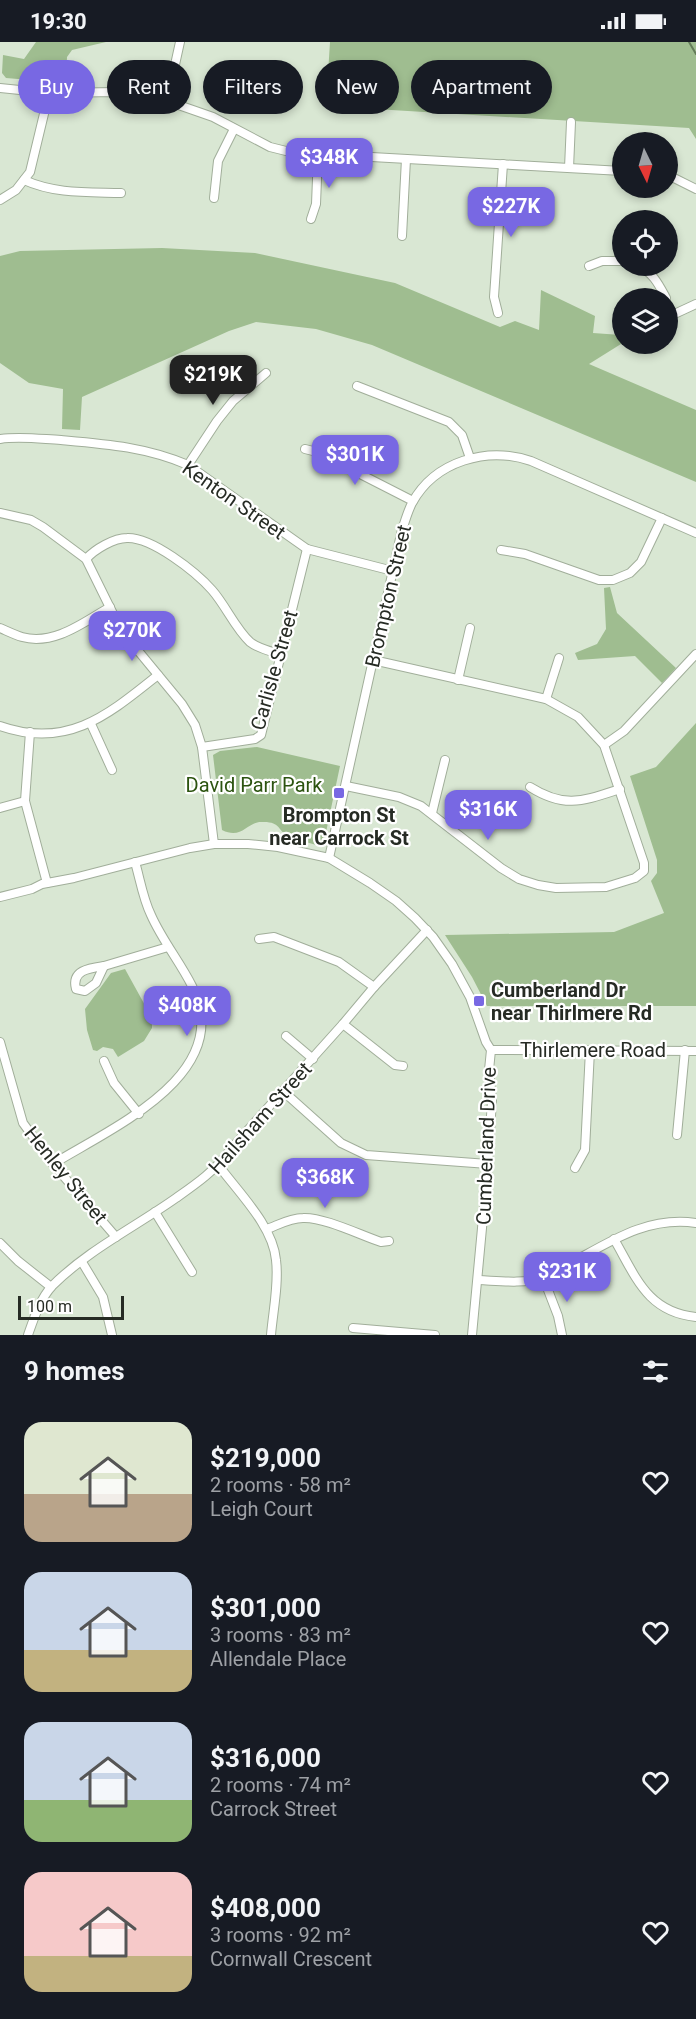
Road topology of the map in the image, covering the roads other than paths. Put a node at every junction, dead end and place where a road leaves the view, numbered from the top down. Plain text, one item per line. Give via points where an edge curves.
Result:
1 (180, 42) edge
2 (176, 60) edge
3 (0, 88) edge
4 (18, 90) edge
5 (191, 109) edge
6 (45, 114) edge
7 (571, 122) dead end
8 (234, 129) junction
9 (318, 154) junction
10 (406, 159) junction
11 (502, 164) junction
12 (569, 168) junction
13 (612, 170) edge
14 (24, 180) junction
15 (678, 180) edge
16 (696, 189) edge
17 (121, 194) dead end
18 (214, 198) dead end
19 (0, 200) edge
20 (311, 219) dead end
21 (402, 236) dead end
22 (612, 261) edge
23 (589, 266) dead end
24 (696, 304) edge
25 (498, 313) dead end
26 (678, 313) edge
27 (266, 373) dead end
28 (357, 386) dead end
29 (0, 439) edge
30 (305, 449) dead end
31 (470, 458) junction
32 (188, 465) junction
33 (413, 501) junction
34 (0, 513) edge
35 (662, 518) junction
36 (696, 533) edge
37 (307, 549) junction
38 (501, 550) dead end
39 (86, 559) junction
40 (393, 571) junction
41 (110, 607) junction
42 (0, 628) edge
43 (470, 628) dead end
44 (280, 654) junction
45 (696, 654) edge
46 (559, 658) dead end
47 (373, 660) junction
48 (159, 675) junction
49 (458, 680) junction
50 (546, 699) junction
51 (91, 724) junction
52 (0, 726) edge
53 (30, 732) junction
54 (604, 745) junction
55 (202, 747) junction
56 (445, 760) dead end
57 (112, 770) dead end
58 (346, 786) junction
59 (530, 788) dead end
60 (620, 789) junction
61 (25, 801) junction
62 (0, 808) edge
63 (432, 813) junction
64 (214, 844) junction
65 (329, 858) junction
66 (135, 862) junction
67 (47, 883) junction
68 (0, 897) edge
69 (427, 930) junction
70 (259, 939) dead end
71 (168, 947) junction
72 (104, 966) dead end
73 (374, 987) junction
74 (344, 1024) junction
75 (286, 1036) dead end
76 (0, 1042) edge
77 (491, 1050) junction
78 (590, 1050) junction
79 (685, 1050) junction
80 (696, 1051) edge
81 (313, 1059) junction
82 (104, 1061) dead end
83 (403, 1066) dead end
84 (284, 1092) junction
85 (139, 1114) junction
86 (677, 1136) dead end
87 (53, 1164) junction
88 (488, 1164) junction
89 (219, 1166) junction
90 (575, 1168) dead end
91 (155, 1212) junction
92 (696, 1223) edge
93 (267, 1229) junction
94 (116, 1237) junction
95 (614, 1239) junction
96 (389, 1241) dead end
97 (0, 1243) edge
98 (82, 1262) junction
99 (192, 1272) dead end
100 (543, 1277) junction
101 (478, 1280) junction
102 (51, 1287) junction
103 (696, 1317) edge
104 (353, 1328) dead end
105 (28, 1335) edge
106 (112, 1335) edge
107 (272, 1335) edge
108 (435, 1335) edge
109 (472, 1335) edge
110 (562, 1335) edge

1 - 2 street
3 - 4 street
5 - 8 street
6 - 14 street via 30,172
7 - 12 street
8 - 9 street via 270,147
8 - 18 street via 218,161
9 - 10 street
9 - 20 street via 316,204
10 - 11 street
10 - 21 street
11 - 12 street
11 - 25 street via 494,297
12 - 13 street
14 - 17 street via 55,190
14 - 19 street
15 - 16 street
22 - 23 street
24 - 26 street
27 - 32 street via 228,408
28 - 31 street via 449,422 462,435
29 - 32 street, Kenton Street via 116,444 144,449
30 - 33 street
31 - 33 street, Brompton Street via 436,475
31 - 35 street, Brompton Street via 498,455 523,459
32 - 37 street, Kenton Street
33 - 40 street, Brompton Street
34 - 39 street via 31,520
35 - 36 street, Brompton Street
35 - 38 street via 641,562 630,573 613,580 598,580 525,554
37 - 40 street, Kenton Street
37 - 44 street, Carlisle Street
39 - 41 street
39 - 44 street via 116,540 139,539 189,568 212,590 249,641
40 - 47 street, Brompton Street
41 - 42 street via 44,639 23,638
41 - 48 street via 122,630
43 - 49 street
44 - 55 street, Carlisle Street via 261,735
45 - 54 street via 624,731
46 - 50 street
47 - 49 street
47 - 58 street, Brompton Street
48 - 51 street
48 - 55 street via 195,725
49 - 50 street
50 - 54 street via 578,717
51 - 53 street via 65,731
51 - 57 street
52 - 53 street
53 - 61 street
54 - 60 street
55 - 64 street
56 - 63 street
58 - 63 street via 399,797
58 - 65 street, Brompton Street
59 - 60 street via 547,798 564,801 583,801
60 - 63 street via 644,871 606,887 556,888 519,879
61 - 62 street
61 - 67 street
64 - 65 street, Cumberland Drive via 264,845
64 - 66 street, Cumberland Drive
65 - 69 street, Cumberland Drive via 396,901
66 - 67 street, Cumberland Drive
66 - 71 street via 149,913
67 - 68 street, Cumberland Drive
69 - 73 street, Hailsham Street
69 - 77 street, Cumberland Drive via 470,997
70 - 73 street via 274,937 339,962
71 - 72 street
71 - 85 street via 193,987 201,1032 191,1061
73 - 74 street, Hailsham Street
74 - 81 street, Hailsham Street
74 - 83 street via 395,1065
75 - 81 street
76 - 87 street, Henley Street via 23,1123
77 - 78 street, Thirlemere Road
77 - 88 street, Cumberland Drive
78 - 79 street, Thirlemere Road
78 - 90 street via 585,1150
79 - 80 street, Thirlemere Road
79 - 86 street
81 - 84 street, Hailsham Street
82 - 85 street via 114,1083
84 - 88 street via 341,1143 366,1155
84 - 89 street, Hailsham Street
85 - 87 street
87 - 94 street, Henley Street
88 - 101 street, Cumberland Drive
89 - 91 street, Hailsham Street
89 - 93 street
91 - 94 street, Hailsham Street
91 - 99 street
92 - 95 street via 643,1226
93 - 96 street via 290,1220 316,1219 381,1242
93 - 107 street via 276,1261
94 - 98 street, Hailsham Street
95 - 100 street
95 - 103 street via 654,1302 666,1310
97 - 102 street
98 - 102 street, Hailsham Street
98 - 106 street via 104,1297
100 - 101 street via 525,1282
100 - 110 street
101 - 109 street, Cumberland Drive
102 - 105 street, Hailsham Street via 35,1312
104 - 108 street

